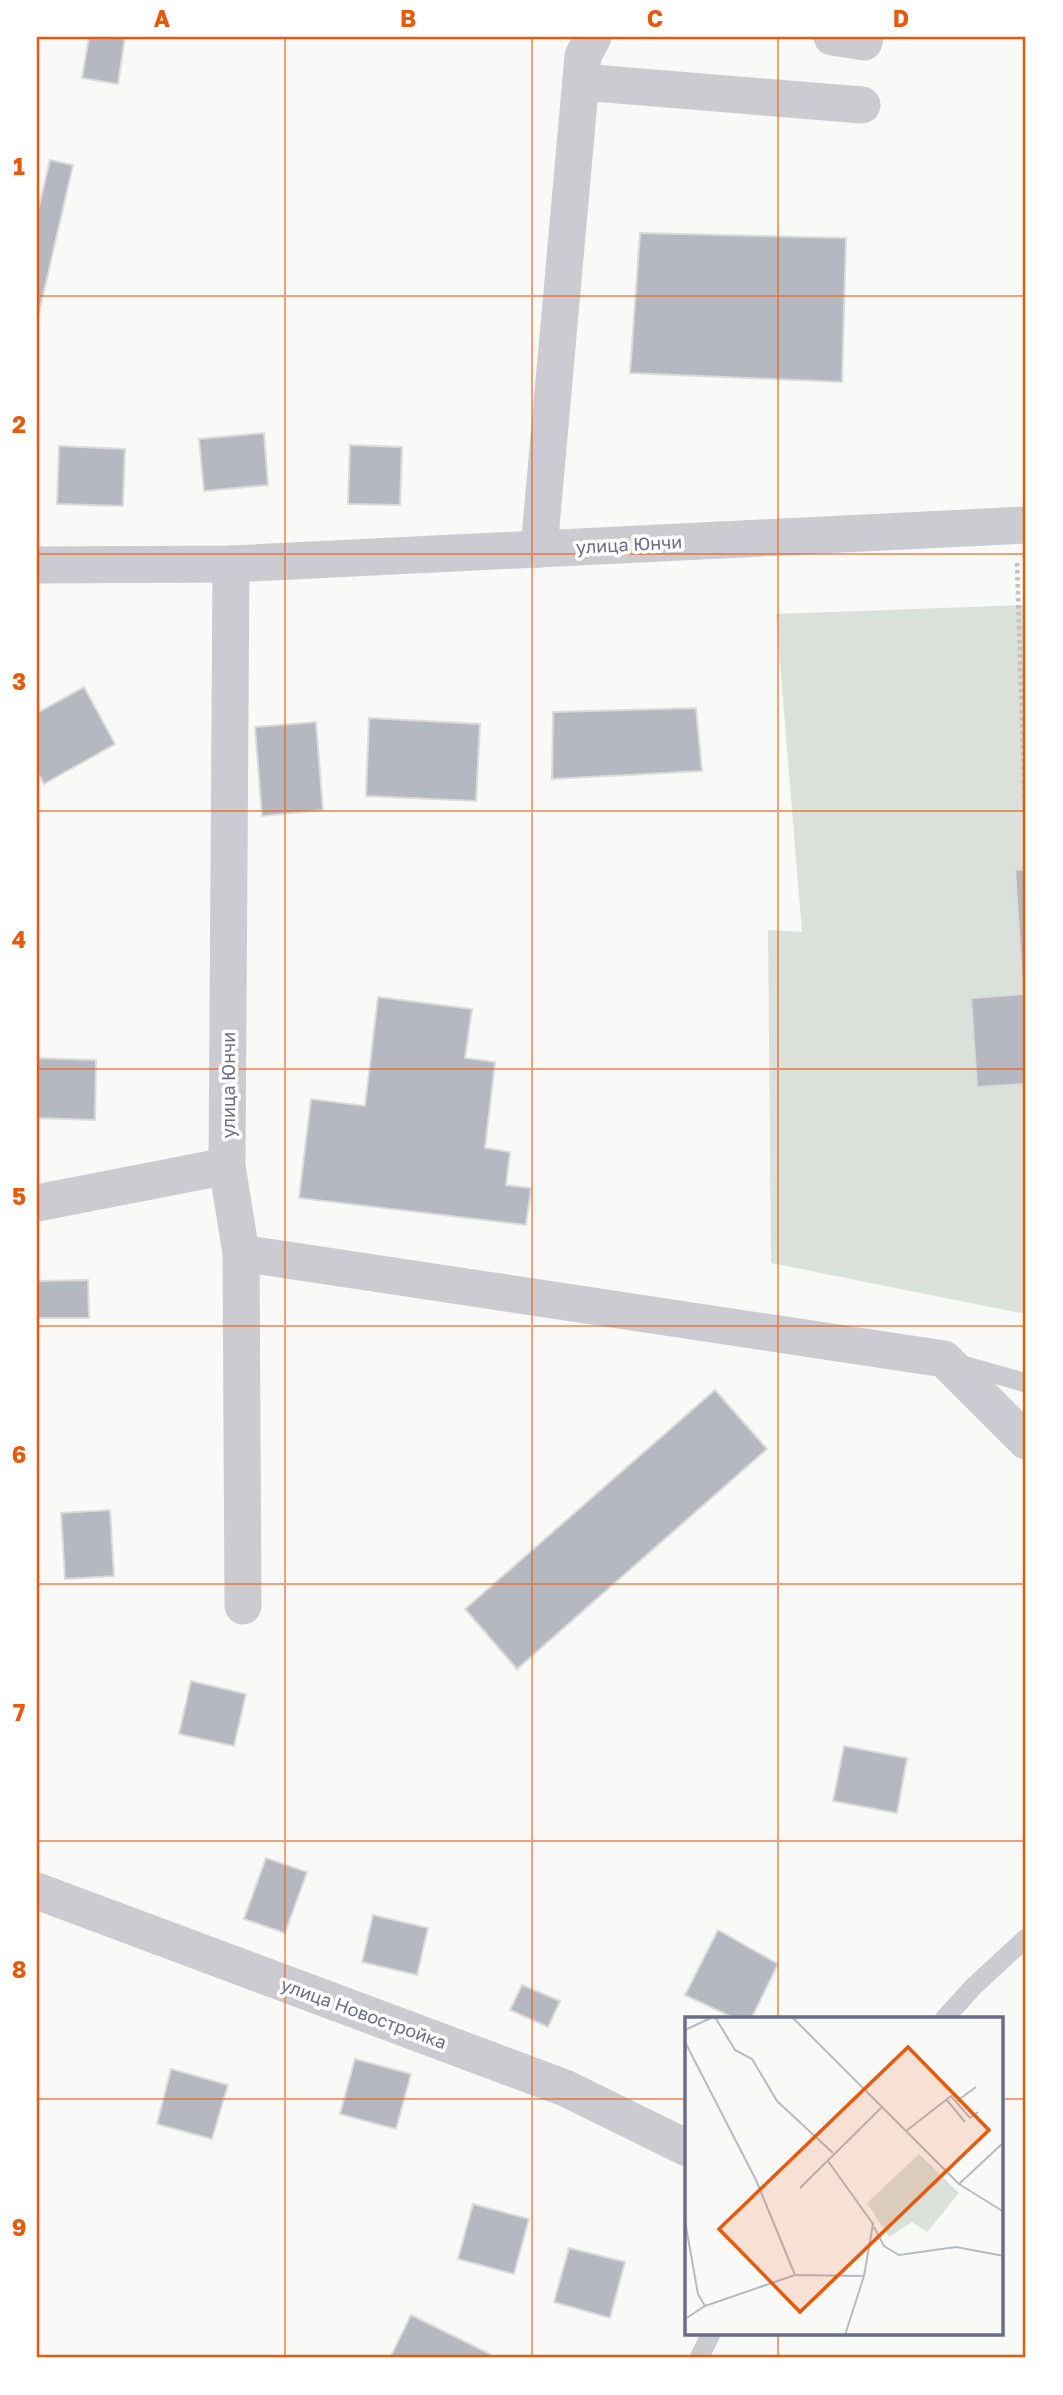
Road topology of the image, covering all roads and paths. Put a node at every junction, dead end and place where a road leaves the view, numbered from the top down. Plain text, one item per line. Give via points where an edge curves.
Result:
1 (593, 37) edge
2 (832, 37) edge
3 (865, 37) edge
4 (581, 82) junction
5 (862, 105) dead end
6 (1021, 525) edge
7 (539, 549) junction
8 (231, 564) junction
9 (37, 565) edge
10 (1025, 814) edge
11 (227, 1166) junction
12 (37, 1203) edge
13 (241, 1253) junction
14 (944, 1359) junction
15 (1026, 1383) edge
16 (1026, 1441) edge
17 (243, 1606) dead end
18 (37, 1891) edge
19 (1026, 1938) edge
20 (946, 2017) edge
21 (685, 2146) edge
22 (710, 2336) edge
23 (699, 2358) edge

1 - 4 street via 583,56
2 - 3 street via 864,42
4 - 5 street
4 - 7 street
6 - 7 street, улица Юнчи
6 - 10 path
7 - 8 street, улица Юнчи
8 - 9 street, улица Юнчи
8 - 11 street, улица Юнчи
11 - 12 street
11 - 13 street, улица Юнчи
13 - 14 street
13 - 17 street, улица Юнчи
14 - 15 lane
14 - 16 street
18 - 21 street, улица Новостройка via 565,2088
19 - 20 lane
22 - 23 lane

